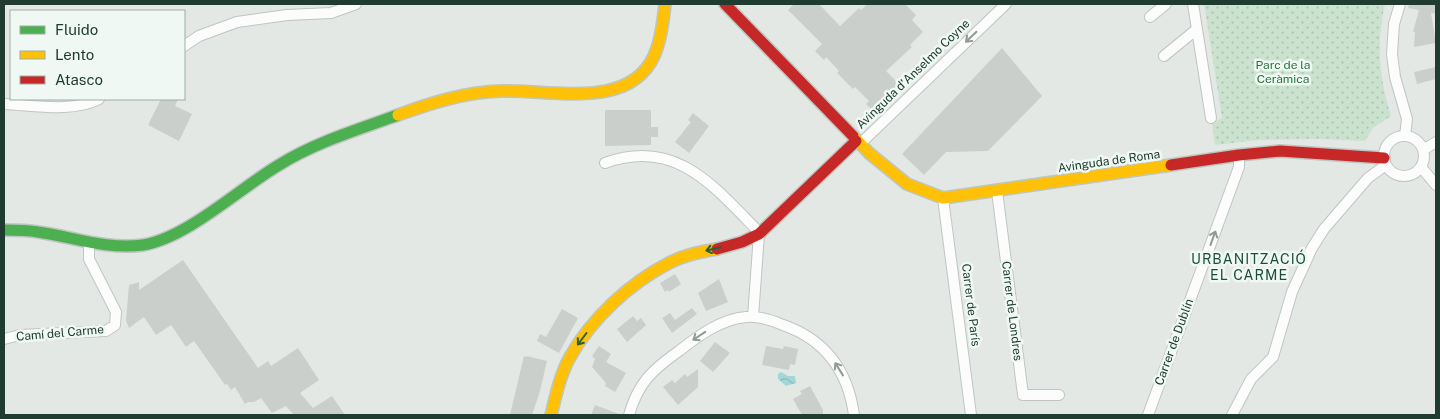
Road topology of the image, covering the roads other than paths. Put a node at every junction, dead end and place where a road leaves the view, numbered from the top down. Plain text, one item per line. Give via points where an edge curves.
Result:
1 (356, 4) edge
2 (665, 4) edge
3 (725, 4) edge
4 (1006, 4) edge
5 (1166, 4) edge
6 (1193, 4) edge
7 (1400, 4) edge
8 (1150, 17) dead end
9 (1197, 29) junction
10 (185, 45) edge
11 (1164, 56) dead end
12 (96, 100) edge
13 (4, 104) edge
14 (1211, 118) dead end
15 (1406, 136) junction
16 (858, 142) junction
17 (1436, 142) edge
18 (1423, 150) junction
19 (1239, 155) junction
20 (1385, 161) junction
21 (605, 163) dead end
22 (1421, 167) junction
23 (1436, 185) edge
24 (997, 191) junction
25 (943, 198) junction
26 (4, 230) edge
27 (759, 234) junction
28 (89, 242) junction
29 (753, 317) junction
30 (4, 339) edge
31 (1059, 395) dead end
32 (551, 415) edge
33 (629, 415) edge
34 (854, 415) edge
35 (971, 415) edge
36 (1148, 415) edge
37 (1232, 415) edge

1 - 10 street via 331,13 237,22 199,36
2 - 28 street via 653,59 644,72 621,87 576,94 509,91 447,99 323,141 264,173 206,214 162,239 127,246
3 - 16 street, Avinguda de Roma
4 -> 16 street, Avinguda d'Anselmo Coyne
5 - 8 street
6 - 9 street
7 - 15 street via 1394,24 1392,54 1407,120
9 - 11 street
9 - 14 street
12 - 13 street via 67,106
15 - 18 street
15 - 20 street via 1394,139 1386,147
16 - 25 street, Avinguda de Roma via 907,184
16 - 27 street, Avinguda d'Anselmo Coyne
17 - 18 street
18 - 22 street
19 - 20 street, Avinguda de Roma via 1285,151
19 - 24 street, Avinguda de Roma
36 -> 19 street, Carrer de Dublín via 1238,167
20 - 22 street via 1396,175 1410,176
20 - 37 street via 1324,229 1312,248 1292,292 1273,357 1252,379
21 - 27 street via 645,157 682,165 710,183
22 - 23 street
24 - 25 street, Avinguda de Roma
24 - 31 street, Carrer de Londres via 1023,395
25 - 35 street, Carrer de París
26 - 28 street via 47,232
27 - 29 street
27 -> 32 street via 745,241 679,258 638,282 591,328 570,356
28 - 30 street, Camí del Carme via 89,259 116,312 115,325 106,331 20,335
29 -> 33 street via 718,325 672,355 642,383
34 -> 29 street via 848,384 826,351 795,330

